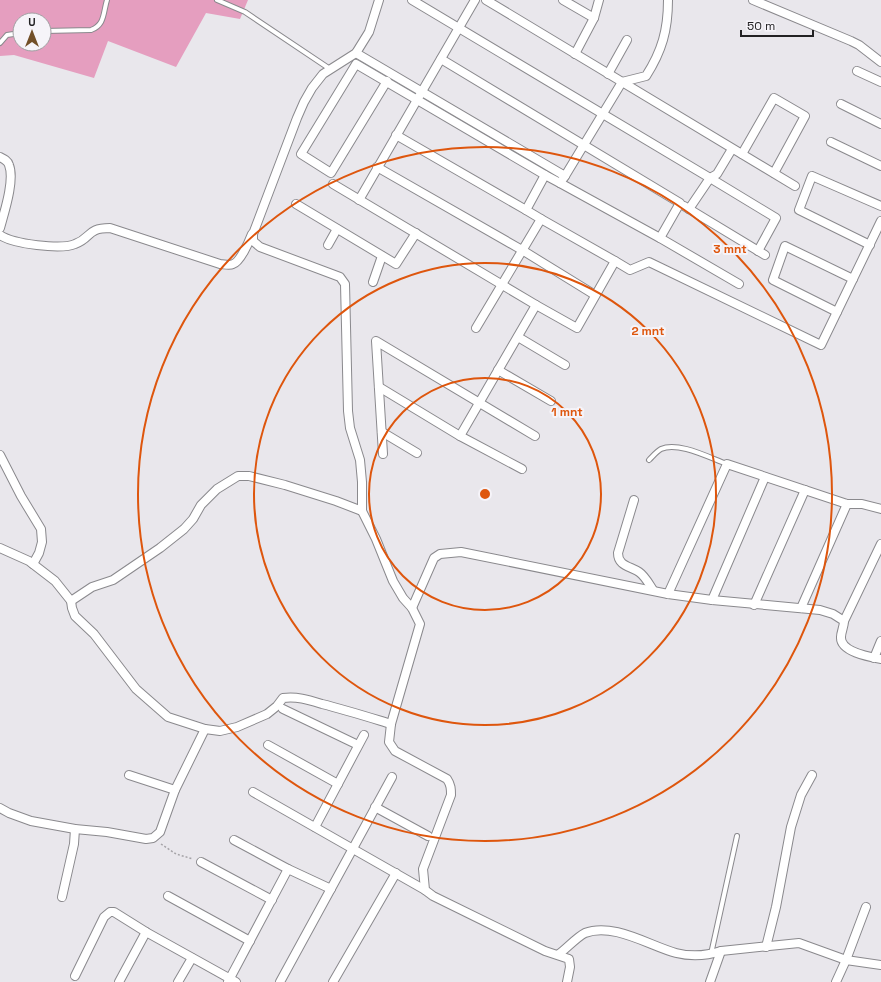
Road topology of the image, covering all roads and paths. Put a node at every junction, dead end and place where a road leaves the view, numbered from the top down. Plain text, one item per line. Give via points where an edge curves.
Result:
1 (106, 0) edge
2 (217, 0) edge
3 (379, 0) edge
4 (412, 0) edge
5 (475, 0) edge
6 (486, 0) edge
7 (563, 0) edge
8 (599, 0) edge
9 (668, 0) edge
10 (753, 0) edge
11 (594, 18) junction
12 (459, 27) junction
13 (52, 31) edge
14 (12, 34) edge
15 (627, 40) dead end
16 (0, 43) edge
17 (356, 53) junction
18 (575, 54) junction
19 (441, 60) junction
20 (881, 62) edge
21 (330, 69) junction
22 (857, 70) dead end
23 (608, 74) junction
24 (387, 81) junction
25 (622, 82) junction
26 (881, 82) edge
27 (422, 92) junction
28 (417, 100) junction
29 (841, 104) dead end
30 (603, 113) junction
31 (881, 124) edge
32 (396, 135) junction
33 (831, 142) dead end
34 (583, 146) junction
35 (732, 149) junction
36 (742, 154) junction
37 (0, 157) edge
38 (881, 166) edge
39 (377, 167) junction
40 (774, 173) junction
41 (545, 175) junction
42 (565, 176) junction
43 (710, 178) junction
44 (560, 183) junction
45 (333, 184) dead end
46 (796, 186) dead end
47 (359, 200) junction
48 (680, 203) junction
49 (296, 204) dead end
50 (881, 206) edge
51 (689, 209) junction
52 (526, 210) junction
53 (541, 219) junction
54 (881, 221) edge
55 (0, 228) edge
56 (337, 229) junction
57 (416, 233) junction
58 (253, 234) junction
59 (0, 235) edge
60 (660, 238) junction
61 (328, 245) dead end
62 (870, 245) junction
63 (522, 250) junction
64 (382, 256) junction
65 (616, 261) junction
66 (853, 279) junction
67 (373, 282) dead end
68 (502, 284) junction
69 (739, 284) dead end
70 (595, 295) junction
71 (536, 305) junction
72 (837, 312) junction
73 (476, 328) dead end
74 (518, 336) junction
75 (565, 365) dead end
76 (498, 370) junction
77 (379, 387) junction
78 (551, 401) dead end
79 (480, 402) junction
80 (382, 432) junction
81 (460, 436) junction
82 (535, 436) dead end
83 (417, 453) dead end
84 (383, 454) dead end
85 (0, 455) edge
86 (649, 460) dead end
87 (727, 464) junction
88 (522, 469) dead end
89 (765, 477) junction
90 (805, 490) junction
91 (634, 500) dead end
92 (847, 504) junction
93 (881, 509) edge
94 (362, 511) junction
95 (881, 544) edge
96 (0, 548) edge
97 (33, 564) junction
98 (653, 590) junction
99 (668, 594) junction
100 (712, 600) junction
101 (71, 601) junction
102 (754, 605) junction
103 (412, 608) junction
104 (801, 608) junction
105 (844, 621) junction
106 (881, 641) edge
107 (877, 658) edge
108 (283, 709) dead end
109 (391, 724) junction
110 (205, 729) junction
111 (364, 735) dead end
112 (268, 745) dead end
113 (358, 745) junction
114 (129, 775) dead end
115 (812, 775) dead end
116 (392, 777) dead end
117 (338, 784) junction
118 (175, 790) junction
119 (253, 792) dead end
120 (375, 807) junction
121 (0, 808) edge
122 (315, 827) junction
123 (75, 830) junction
124 (428, 836) dead end
125 (737, 836) dead end
126 (153, 838) junction
127 (234, 840) dead end
128 (353, 848) junction
129 (201, 862) joint
130 (288, 869) junction
131 (396, 873) junction
132 (331, 889) junction
133 (425, 890) junction
134 (168, 896) dead end
135 (62, 897) dead end
136 (272, 900) junction
137 (866, 907) dead end
138 (146, 932) junction
139 (250, 941) junction
140 (766, 947) junction
141 (721, 952) junction
142 (559, 954) junction
143 (711, 955) junction
144 (192, 958) junction
145 (846, 960) junction
146 (881, 965) edge
147 (75, 976) dead end
148 (231, 981) edge
149 (283, 981) edge
150 (119, 982) edge
151 (178, 982) edge
152 (333, 982) edge
153 (566, 982) edge
154 (710, 982) edge
155 (836, 982) edge

1 - 13 lane via 101,23 97,28
2 - 21 lane via 245,12
3 - 17 street via 369,32
4 - 12 street
5 - 12 street
6 - 18 street
7 - 11 street
8 - 11 street
9 - 25 street via 665,35 655,63 646,76
10 - 20 street via 851,41
11 - 18 street
12 - 19 street
12 - 30 street
14 - 16 lane via 7,35
15 - 23 street
17 - 21 street
17 - 27 street
18 - 23 street
19 - 27 street
19 - 34 street
21 - 58 street via 319,78 304,102
22 - 26 street
23 - 25 street
24 - 24 street via 356,64 301,154 331,173
24 - 28 street
25 - 30 street
25 - 35 street
27 - 28 street
27 - 42 street
28 - 32 street
28 - 41 street
29 - 31 street
30 - 34 street
30 - 43 street
32 - 39 street
32 - 52 street
33 - 38 street
34 - 42 street
34 - 48 street
35 - 36 street
35 - 43 street via 717,174
36 - 40 street
36 - 40 street via 774,98 805,116
37 - 55 street via 9,164 11,178
39 - 47 street
39 - 63 street
40 - 46 street
41 - 44 street
41 - 52 street
42 - 44 street
43 - 51 street
43 - 51 street via 776,218 761,253
44 - 60 street
45 - 47 street
47 - 57 street
48 - 51 street
48 - 60 street
49 - 56 street
50 - 62 street via 812,176 798,210
52 - 53 street
53 - 63 street
53 - 65 street
54 - 62 street
56 - 61 street
56 - 64 street
57 - 64 street via 396,264
57 - 68 street
58 - 59 street via 238,262 227,265 110,228 95,229 81,241 70,246 38,245 14,241
58 - 94 street via 253,241 260,247 340,277 345,284 348,411 350,428 360,460
60 - 69 street
62 - 66 street
63 - 68 street
63 - 70 street
64 - 67 street
65 - 70 street
65 - 72 street via 630,270 649,262 821,346
66 - 72 street
66 - 72 street via 785,246 773,280
68 - 71 street
68 - 73 street
70 - 71 street via 577,328
71 - 74 street
74 - 75 street
74 - 76 street
76 - 78 street
76 - 79 street
77 - 79 street via 376,342
77 - 80 street
77 - 81 street
79 - 81 street
79 - 82 street
80 - 83 street
80 - 84 street
81 - 88 street
85 - 97 street via 41,529 42,542
86 - 87 lane via 660,450 679,447
87 - 89 street
87 - 99 street
89 - 90 street
89 - 100 street
90 - 92 street
90 - 102 street
91 - 98 street via 618,558 639,572
92 - 93 street via 862,504
92 - 104 street
94 - 101 street via 336,500 271,481 238,476 217,489 201,505 184,529 160,548 113,580 92,587
94 - 103 street via 393,580
95 - 105 street
96 - 97 street
97 - 101 street via 55,581
98 - 99 street
98 - 103 street via 496,558 450,552 434,558
99 - 100 street
100 - 102 street
101 - 110 street via 75,616 94,634 136,689 168,717
102 - 104 street
103 - 109 street via 420,628
104 - 105 street via 827,612
105 - 107 street via 841,638 844,646 849,650
106 - 107 street
108 - 113 street
109 - 110 street via 292,697 283,698 267,714 237,727 220,731
109 - 133 street via 389,742 395,751 447,779 450,784 451,796 423,869
110 - 118 street
111 - 113 street
112 - 117 street
113 - 117 street
114 - 118 street
115 - 140 street via 801,795 791,827
116 - 120 street
117 - 122 street
118 - 126 street via 160,832
119 - 122 street
120 - 124 street
120 - 128 street
121 - 123 street via 31,820
122 - 128 street
123 - 126 street
123 - 135 street
125 - 143 lane
126 - 129 path via 176,854
127 - 130 street
128 - 131 street
128 - 132 street
129 - 136 street
130 - 132 street
130 - 136 street
131 - 133 street
131 - 152 street
132 - 149 street
133 - 142 street via 502,930
134 - 139 street
136 - 139 street
137 - 145 street
138 - 144 street
138 - 147 street via 110,912 104,917
138 - 150 street
139 - 148 street
140 - 141 street
140 - 145 street via 799,943
141 - 143 street
141 - 154 street
142 - 143 street via 581,935 606,930 676,953
142 - 153 street via 569,959 570,967
144 - 148 street
144 - 151 street
145 - 146 street
145 - 155 street

